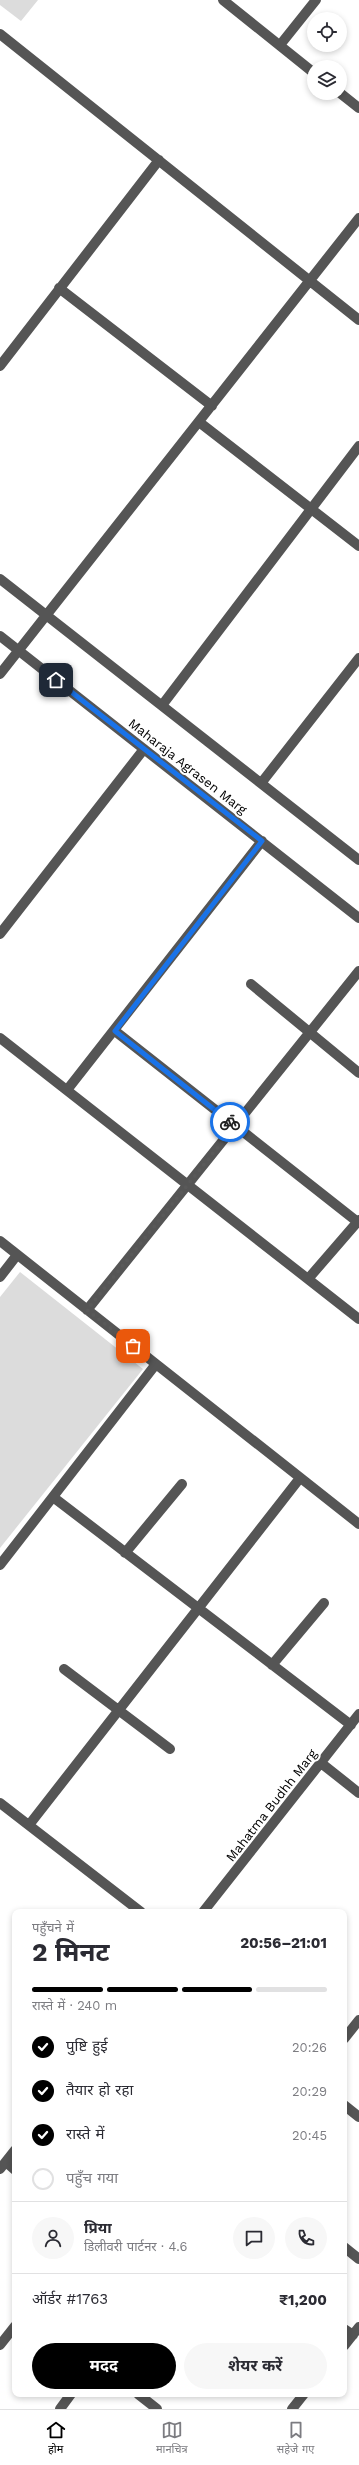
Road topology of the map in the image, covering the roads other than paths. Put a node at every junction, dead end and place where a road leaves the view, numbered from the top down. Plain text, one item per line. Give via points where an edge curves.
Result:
1 (222, 0) edge
2 (316, 0) edge
3 (0, 34) edge
4 (280, 45) junction
5 (307, 67) edge
6 (347, 99) edge
7 (359, 108) edge
8 (158, 160) junction
9 (359, 218) edge
10 (309, 281) junction
11 (59, 288) junction
12 (359, 320) edge
13 (0, 366) edge
14 (212, 406) junction
15 (199, 422) junction
16 (359, 446) edge
17 (313, 510) junction
18 (359, 546) edge
19 (0, 579) edge
20 (48, 616) junction
21 (0, 636) edge
22 (19, 650) junction
23 (359, 658) edge
24 (0, 674) edge
25 (163, 704) junction
26 (144, 749) junction
27 (262, 782) junction
28 (262, 841) junction
29 (359, 860) edge
30 (358, 915) edge
31 (0, 934) edge
32 (359, 971) edge
33 (251, 984) dead end
34 (115, 1031) junction
35 (310, 1032) junction
36 (0, 1038) edge
37 (359, 1073) edge
38 (67, 1090) junction
39 (235, 1126) junction
40 (188, 1185) junction
41 (359, 1222) edge
42 (0, 1241) edge
43 (17, 1255) junction
44 (0, 1277) edge
45 (308, 1279) junction
46 (87, 1310) junction
47 (359, 1319) edge
48 (156, 1364) junction
49 (300, 1478) junction
50 (182, 1484) dead end
51 (53, 1497) junction
52 (359, 1524) edge
53 (125, 1553) junction
54 (0, 1565) edge
55 (324, 1603) dead end
56 (198, 1608) junction
57 (272, 1665) junction
58 (64, 1669) dead end
59 (118, 1710) junction
60 (359, 1714) edge
61 (351, 1725) junction
62 (170, 1748) dead end
63 (321, 1763) junction
64 (359, 1793) edge
65 (0, 1803) edge
66 (29, 1825) junction
67 (137, 1909) edge
68 (205, 1909) edge
69 (359, 2020) edge
70 (347, 2035) edge
71 (347, 2107) edge
72 (359, 2117) edge
73 (12, 2154) edge
74 (3, 2166) edge
75 (347, 2249) edge
76 (359, 2259) edge
77 (359, 2326) edge
78 (12, 2330) edge
79 (348, 2332) edge
80 (0, 2345) edge
81 (69, 2397) edge
82 (142, 2397) edge
83 (301, 2397) edge
84 (60, 2409) edge
85 (157, 2409) edge
86 (293, 2409) edge

1 - 4 street
2 - 4 street
3 - 8 street
4 - 5 street
6 - 7 street
8 - 10 street
8 - 11 street
9 - 10 street
10 - 12 street
10 - 14 street
11 - 13 street
11 - 14 street
14 - 15 street
15 - 17 street
15 - 20 street
16 - 17 street
17 - 18 street
17 - 25 street
19 - 20 street
20 - 22 street
20 - 25 street
21 - 22 street, Maharaja Agrasen Marg
22 - 24 street
22 - 26 street, Maharaja Agrasen Marg
23 - 27 street
25 - 27 street
26 - 28 street, Maharaja Agrasen Marg
26 - 31 street
27 - 29 street
28 - 30 street, Maharaja Agrasen Marg
28 - 34 street
32 - 35 street
33 - 35 street
34 - 38 street
34 - 39 street
35 - 37 street
35 - 39 street
36 - 38 street
38 - 40 street
39 - 40 street
39 - 41 street
40 - 45 street
40 - 46 street
41 - 45 street
42 - 43 street
43 - 44 street
43 - 46 street
45 - 47 street
46 - 48 street
48 - 49 street
48 - 51 street
49 - 52 street
49 - 56 street
50 - 53 street
51 - 53 street
51 - 54 street
53 - 56 street
55 - 57 street
56 - 57 street
56 - 59 street
57 - 61 street
58 - 59 street
59 - 62 street
59 - 66 street
60 - 61 street, Mahatma Budhh Marg
61 - 63 street, Mahatma Budhh Marg
63 - 64 street
63 - 68 street, Mahatma Budhh Marg
65 - 66 street
66 - 67 street
69 - 70 street
71 - 72 street
73 - 74 street
75 - 76 street
77 - 79 street
78 - 80 street
81 - 84 street
82 - 85 street
83 - 86 street

